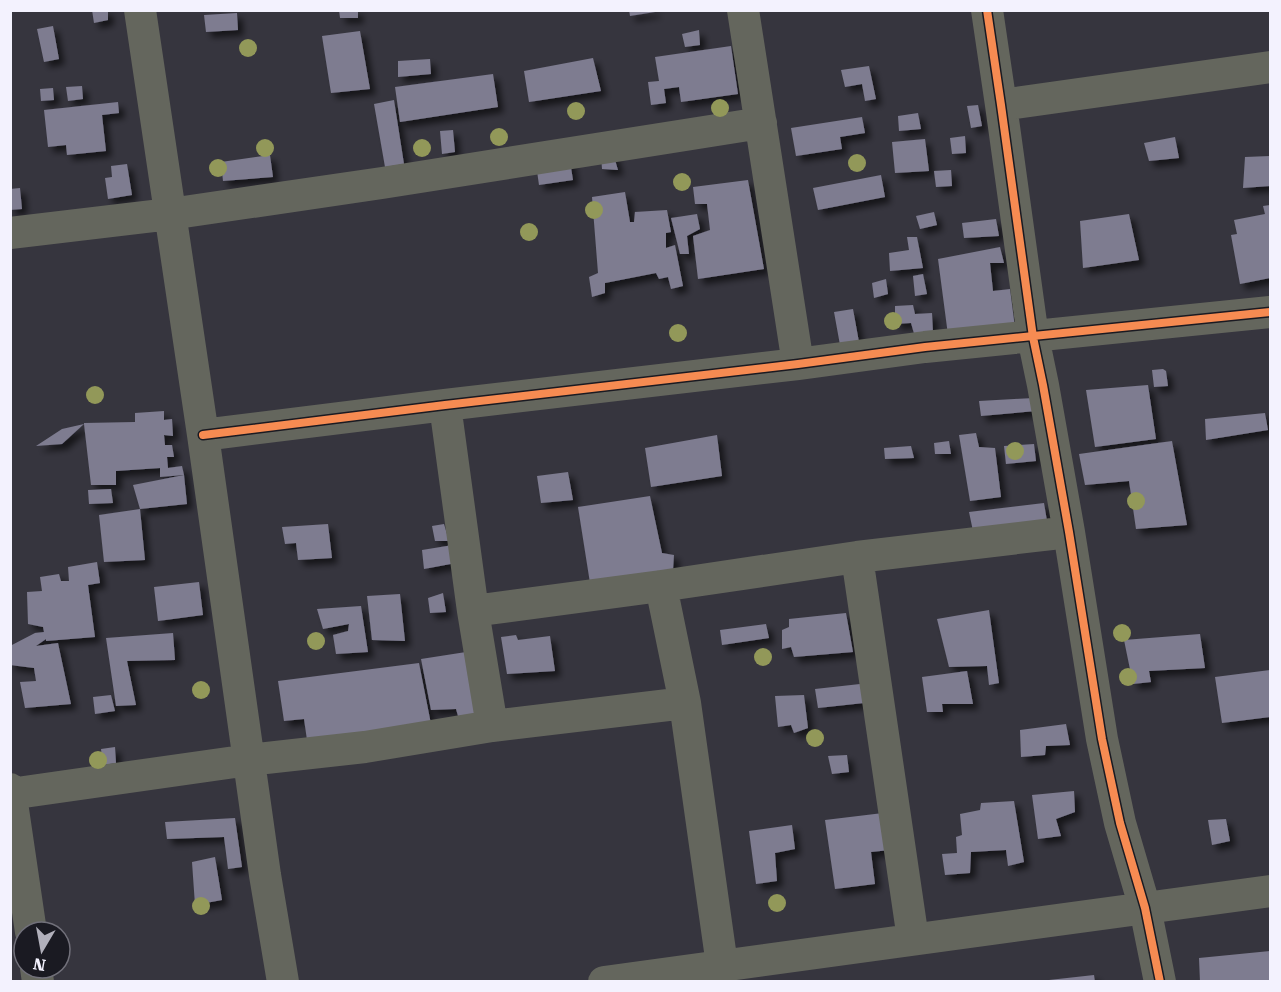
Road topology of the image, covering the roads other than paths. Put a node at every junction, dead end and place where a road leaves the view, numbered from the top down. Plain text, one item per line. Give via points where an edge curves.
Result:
1 (140, 10) edge
2 (743, 10) edge
3 (987, 10) edge
4 (1270, 67) edge
5 (1001, 105) junction
6 (761, 123) junction
7 (170, 214) junction
8 (10, 233) edge
9 (1270, 312) edge
10 (1033, 336) junction
11 (798, 364) junction
12 (445, 405) junction
13 (203, 435) junction
14 (1069, 532) junction
15 (857, 557) junction
16 (661, 586) junction
17 (473, 611) junction
18 (685, 703) junction
19 (492, 726) junction
20 (249, 760) junction
21 (10, 789) edge
22 (11, 794) edge
23 (1270, 891) edge
24 (1145, 908) junction
25 (29, 920) edge
26 (914, 939) junction
27 (722, 965) junction
28 (769, 970) edge
29 (283, 981) edge
30 (604, 981) edge
31 (1160, 981) edge

1 - 7 street
2 - 6 street
3 - 5 street
4 - 5 street
5 - 10 street
6 - 7 street
6 - 11 street
7 - 8 street
7 - 13 street
9 - 10 street
10 - 11 street
10 - 14 street
11 - 12 street
12 - 13 street
12 - 17 street
13 - 20 street
14 - 15 street
14 - 24 street via 1102,739 1120,824
15 - 16 street
15 - 26 street
16 - 17 street
16 - 18 street
17 - 19 street
18 - 19 street
18 - 27 street
19 - 20 street via 364,747
20 - 22 street
20 - 29 street
21 - 22 street
22 - 25 street
23 - 24 street
24 - 26 street
24 - 31 street
26 - 28 street
27 - 28 street
27 - 30 street

